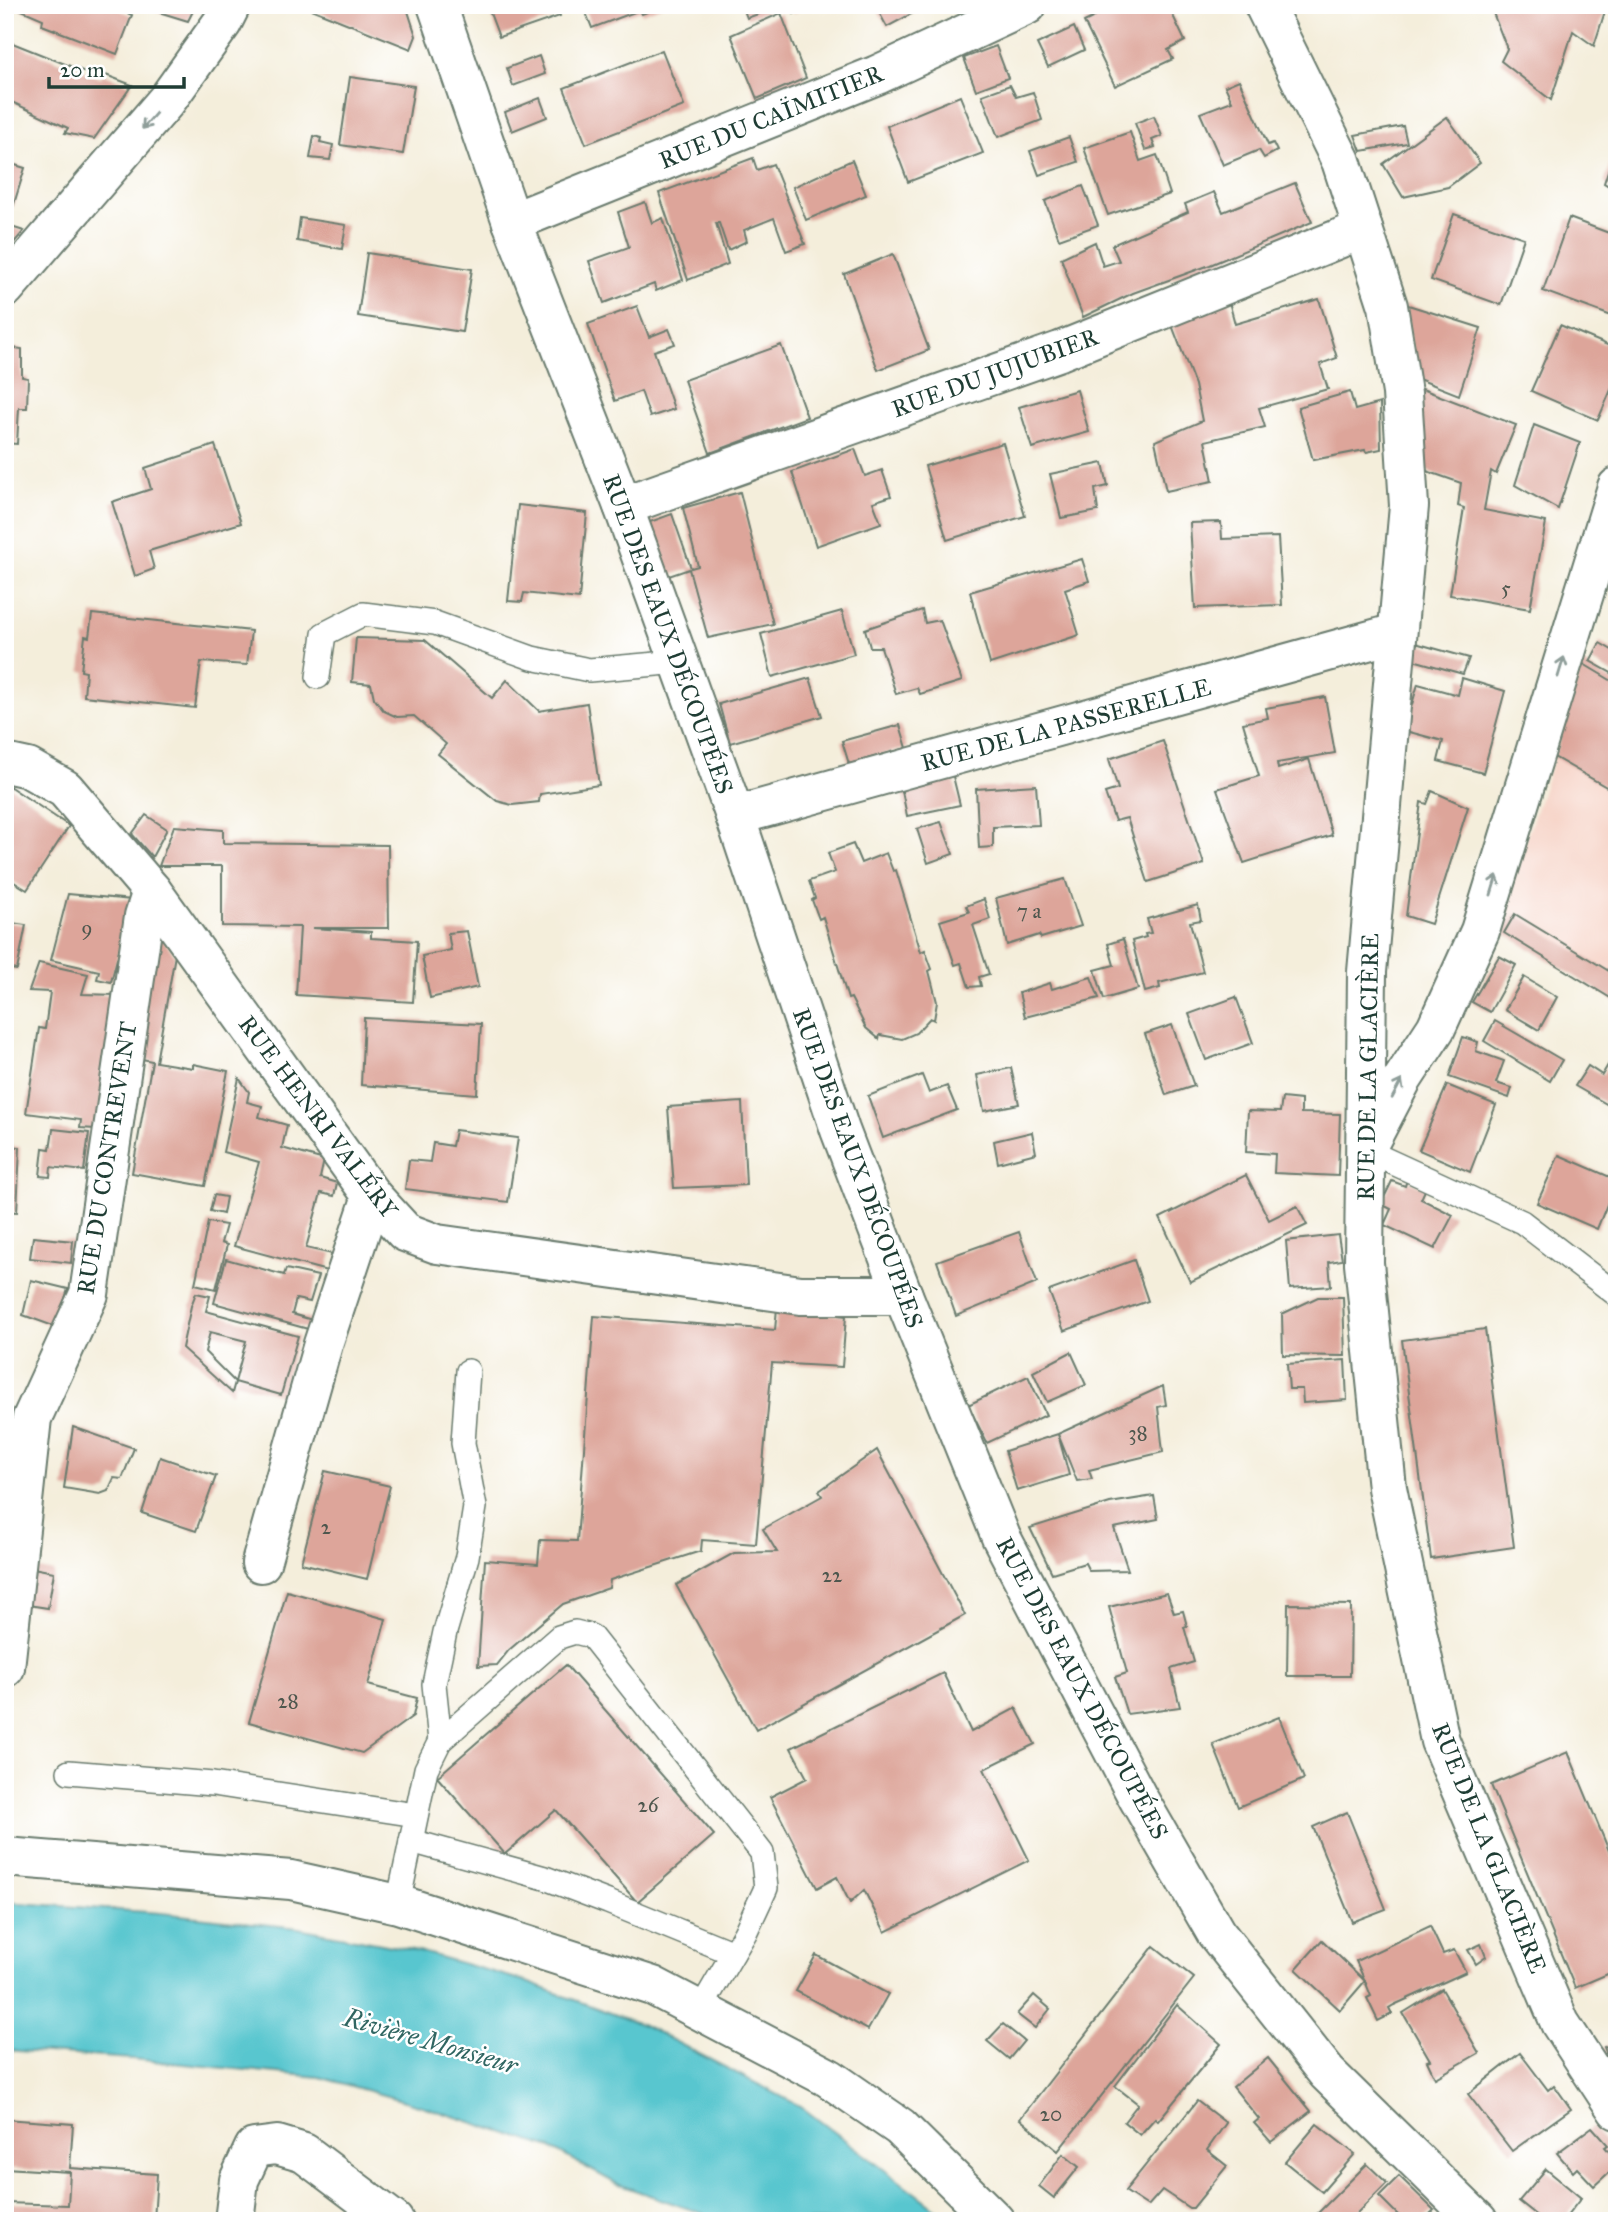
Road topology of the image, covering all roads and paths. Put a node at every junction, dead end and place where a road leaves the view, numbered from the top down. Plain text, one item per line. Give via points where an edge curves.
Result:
1 (231, 5) edge
2 (437, 5) edge
3 (1027, 5) edge
4 (1264, 5) edge
5 (512, 222) junction
6 (1363, 229) junction
7 (5, 288) edge
8 (1617, 487) edge
9 (623, 506) junction
10 (1396, 633) junction
11 (679, 662) junction
12 (318, 677) dead end
13 (5, 763) edge
14 (735, 816) junction
15 (152, 891) junction
16 (1366, 1150) junction
17 (372, 1196) junction
18 (903, 1294) junction
19 (1617, 1295) edge
20 (468, 1371) dead end
21 (261, 1563) dead end
22 (5, 1668) edge
23 (440, 1741) junction
24 (69, 1772) dead end
25 (416, 1815) junction
26 (411, 1842) junction
27 (5, 1857) edge
28 (398, 1904) junction
29 (733, 1953) junction
30 (700, 2010) junction
31 (1617, 2110) edge
32 (234, 2221) edge
33 (394, 2221) edge
34 (995, 2221) edge
35 (1478, 2221) edge

1 -> 7 street via 167,100
2 - 5 street, RUE DES EAUX DÉCOUPÉES
3 - 5 street, RUE DU CAÏMITIER via 877,75
4 - 6 street, RUE DE LA GLACIÈRE via 1341,161
5 - 9 street, RUE DES EAUX DÉCOUPÉES
6 - 9 street, RUE DU JUJUBIER via 1060,351
6 - 10 street, RUE DE LA GLACIÈRE via 1388,306 1402,393 1409,506
16 -> 8 street via 1402,1080 1436,1028 1480,931
9 - 11 street, RUE DES EAUX DÉCOUPÉES
10 - 14 street, RUE DE LA PASSERELLE
10 - 16 street, RUE DE LA GLACIÈRE via 1367,972
11 - 12 lane via 589,670 532,658 435,623 363,614 324,635
11 - 14 street, RUE DES EAUX DÉCOUPÉES
13 - 15 street, RUE HENRI VALÉRY via 28,768 65,789
14 - 18 street, RUE DES EAUX DÉCOUPÉES via 840,1130
15 - 17 street, RUE HENRI VALÉRY
15 - 22 street, RUE DU CONTREVENT via 144,916 89,1294 33,1418
16 - 19 lane via 1522,1222
16 - 31 street, RUE DE LA GLACIÈRE via 1364,1263 1387,1488 1440,1741 1560,2023
17 - 18 street, RUE HENRI VALÉRY via 405,1232 438,1244 800,1295
17 - 21 street via 323,1344
18 - 35 street, RUE DES EAUX DÉCOUPÉES via 1001,1537 1138,1798 1216,1933 1327,2073
20 - 23 lane via 463,1443 475,1507 434,1684
23 - 25 lane via 426,1769
23 - 29 lane via 559,1637 575,1632 591,1636 762,1853 766,1888
24 - 25 lane via 213,1784
25 - 26 lane
26 - 28 lane
26 - 29 lane via 545,1878
27 - 28 street via 291,1881
28 - 30 street via 653,1986
29 - 30 lane
30 - 34 street via 829,2078 900,2127
32 - 33 street via 239,2180 254,2148 277,2144 304,2153

